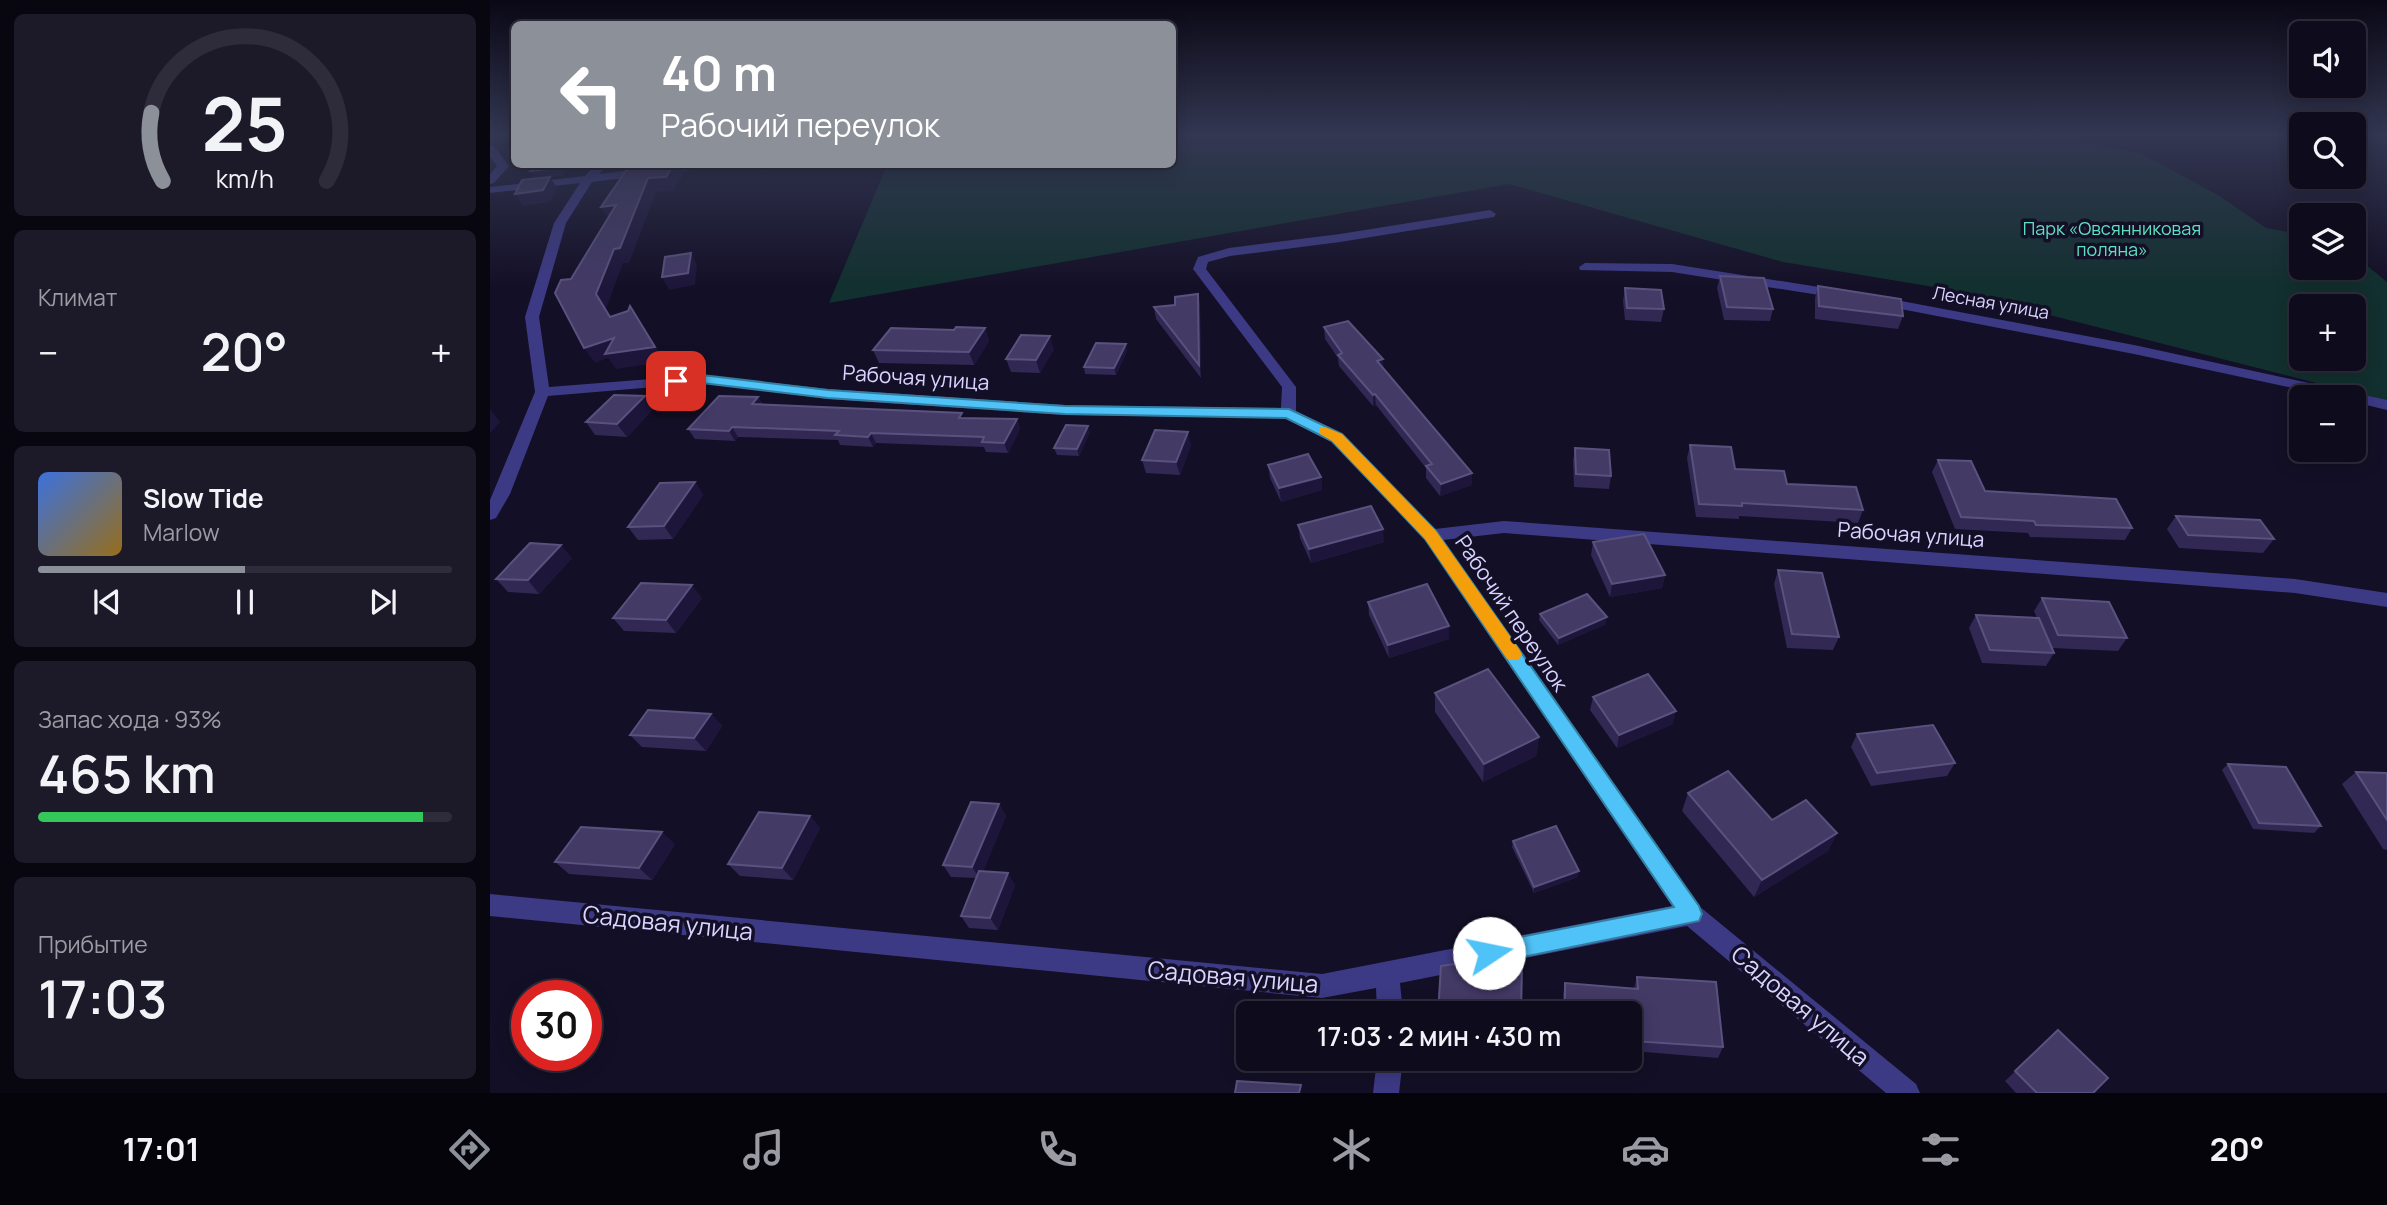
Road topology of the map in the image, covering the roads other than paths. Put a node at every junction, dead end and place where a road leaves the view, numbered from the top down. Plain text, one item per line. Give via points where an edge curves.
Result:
1 (531, 185) edge
2 (585, 185) edge
3 (490, 190) edge
4 (1490, 214) dead end
5 (1585, 267) dead end
6 (542, 392) junction
7 (2387, 405) edge
8 (1289, 413) junction
9 (490, 514) edge
10 (1431, 535) junction
11 (2387, 600) edge
12 (490, 905) edge
13 (1691, 914) junction
14 (1387, 973) junction
15 (1389, 1001) edge
16 (1388, 1071) edge
17 (1385, 1093) edge
18 (1907, 1093) edge

1 - 3 street
2 - 6 street via 561,223 532,317
4 - 8 street via 1221,253 1203,260 1199,269 1289,387
5 - 7 street, Лесная улица via 1672,268 1862,298 2087,340
6 - 8 street, Рабочая улица via 702,379 828,394 1065,410
6 - 9 street
8 - 10 street, Рабочий переулок via 1337,438
10 - 11 street, Рабочая улица via 1504,527 2295,586
10 - 13 street, Рабочий переулок
12 - 14 street, Садовая улица via 1322,986
13 - 14 street, Садовая улица
13 - 18 street, Садовая улица
14 - 15 street
16 - 17 street

